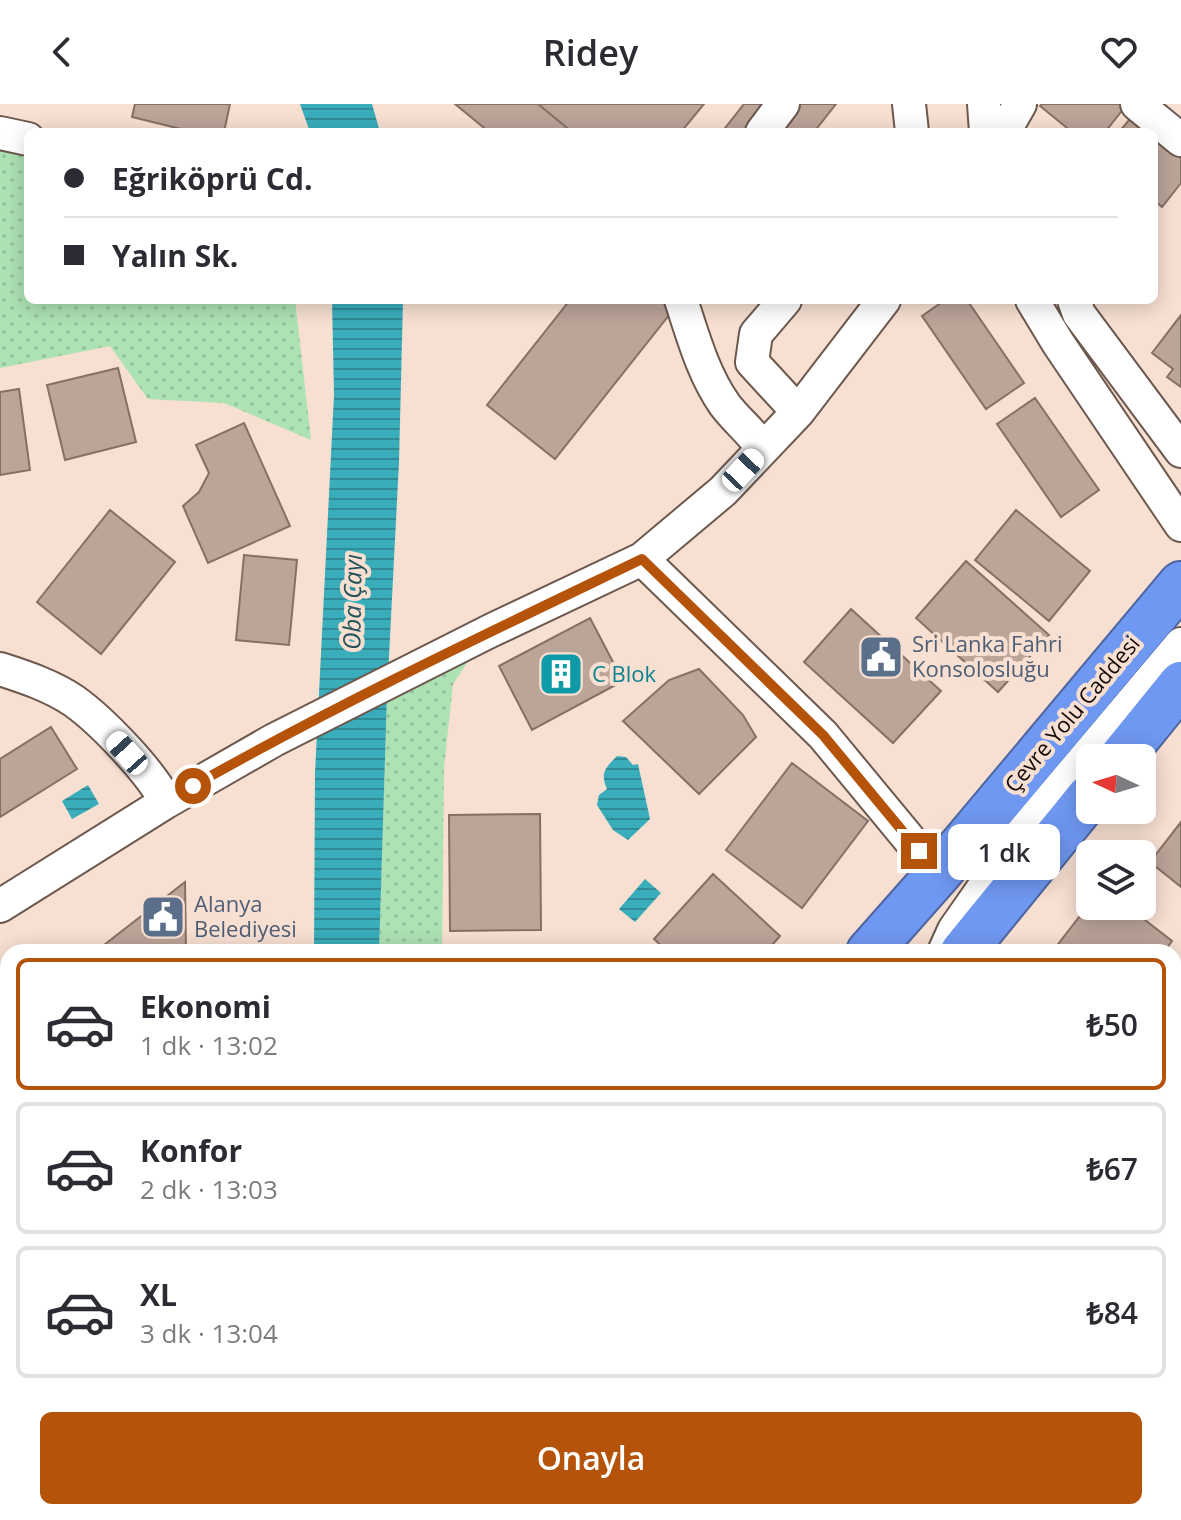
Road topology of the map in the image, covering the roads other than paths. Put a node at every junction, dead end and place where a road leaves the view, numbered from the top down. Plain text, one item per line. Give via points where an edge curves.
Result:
1 (783, 104) edge
2 (909, 104) edge
3 (984, 104) edge
4 (1022, 104) edge
5 (1137, 104) edge
6 (765, 128) edge
7 (912, 128) edge
8 (986, 128) edge
9 (1007, 128) edge
10 (1027, 128) edge
11 (0, 133) edge
12 (24, 138) edge
13 (1181, 140) edge
14 (682, 304) edge
15 (782, 304) edge
16 (881, 304) edge
17 (1034, 304) edge
18 (1075, 304) edge
19 (798, 412) junction
20 (763, 449) junction
21 (1181, 451) edge
22 (1181, 525) edge
23 (642, 559) junction
24 (1181, 584) edge
25 (1181, 644) edge
26 (0, 669) edge
27 (1181, 684) edge
28 (1132, 744) edge
29 (166, 802) junction
30 (1076, 813) edge
31 (938, 874) junction
32 (0, 906) edge
33 (876, 944) edge
34 (948, 944) edge
35 (970, 944) edge

1 - 6 street
2 - 7 street
3 - 8 street
4 - 9 street
4 - 10 street
5 - 13 street
11 - 12 street
14 - 20 street via 705,371
15 - 19 street via 756,334 752,362
16 - 19 street
17 - 22 street
18 - 21 street
19 - 20 street
20 - 23 street via 723,491
23 - 29 street via 274,740
23 - 31 street via 823,735
24 - 31 highway, Çevre Yolu Caddesi
25 - 34 street, Çevre Yolu Caddesi via 1021,834
26 - 29 street via 31,678 74,701 111,735
27 - 28 highway
29 - 32 street
30 - 35 highway
31 - 33 highway, Çevre Yolu Caddesi

